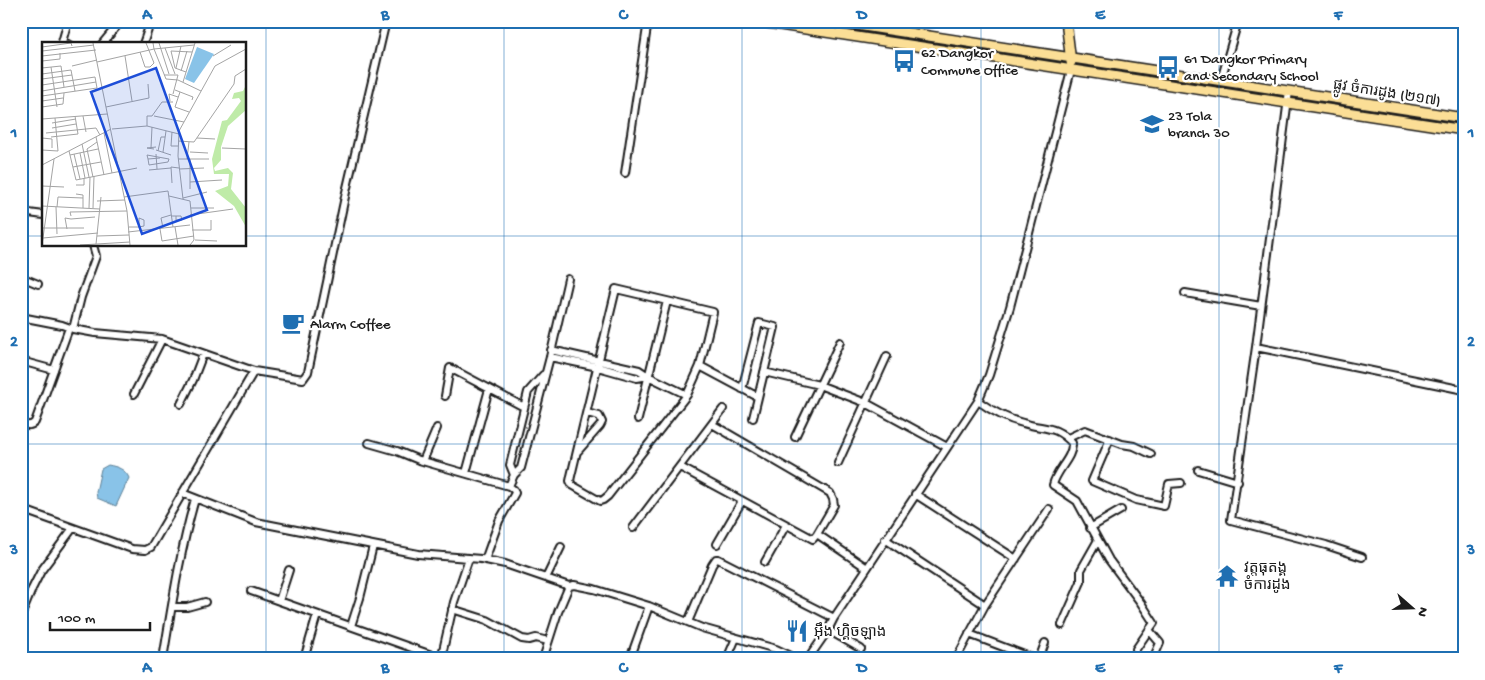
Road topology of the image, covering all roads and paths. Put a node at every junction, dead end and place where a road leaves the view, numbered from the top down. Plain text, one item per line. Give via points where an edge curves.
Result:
1 (68, 21) edge
2 (121, 21) edge
3 (151, 21) edge
4 (386, 21) edge
5 (648, 21) edge
6 (754, 21) edge
7 (831, 21) edge
8 (1066, 21) edge
9 (1238, 21) edge
10 (62, 42) edge
11 (104, 42) edge
12 (144, 42) edge
13 (1071, 57) junction
14 (1071, 70) junction
15 (1221, 80) junction
16 (1289, 91) junction
17 (1288, 104) junction
18 (1464, 118) edge
19 (1464, 130) edge
20 (624, 173) dead end
21 (21, 212) edge
22 (42, 215) edge
23 (93, 246) edge
24 (21, 277) edge
25 (568, 279) dead end
26 (38, 284) dead end
27 (1184, 292) dead end
28 (668, 301) junction
29 (1261, 306) junction
30 (21, 316) edge
31 (71, 329) junction
32 (162, 339) junction
33 (840, 342) dead end
34 (1256, 347) junction
35 (550, 353) junction
36 (203, 354) junction
37 (887, 356) dead end
38 (21, 361) edge
39 (599, 364) junction
40 (700, 366) junction
41 (54, 370) junction
42 (254, 371) junction
43 (764, 372) junction
44 (544, 374) junction
45 (648, 376) junction
46 (819, 385) junction
47 (489, 389) junction
48 (742, 389) junction
49 (1464, 390) edge
50 (134, 394) dead end
51 (688, 395) junction
52 (444, 396) dead end
53 (758, 397) junction
54 (978, 401) junction
55 (866, 403) junction
56 (181, 404) dead end
57 (524, 407) junction
58 (723, 409) dead end
59 (587, 413) junction
60 (753, 418) dead end
61 (638, 419) dead end
62 (21, 423) edge
63 (712, 424) junction
64 (437, 428) dead end
65 (795, 437) dead end
66 (1068, 438) junction
67 (1110, 439) junction
68 (369, 444) dead end
69 (948, 447) junction
70 (577, 452) junction
71 (1151, 454) dead end
72 (423, 461) junction
73 (838, 463) dead end
74 (680, 467) junction
75 (1198, 470) dead end
76 (466, 473) junction
77 (514, 475) junction
78 (1238, 482) junction
79 (1181, 483) dead end
80 (509, 486) junction
81 (182, 493) junction
82 (915, 494) junction
83 (196, 499) junction
84 (742, 501) junction
85 (21, 509) edge
86 (1049, 509) dead end
87 (1121, 510) dead end
88 (786, 525) junction
89 (73, 528) junction
90 (633, 528) dead end
91 (1090, 528) junction
92 (817, 534) junction
93 (885, 539) junction
94 (1098, 540) junction
95 (717, 544) dead end
96 (373, 546) junction
97 (561, 547) dead end
98 (1362, 557) dead end
99 (469, 558) junction
100 (1016, 559) junction
101 (485, 560) junction
102 (765, 562) dead end
103 (867, 568) junction
104 (289, 570) dead end
105 (546, 578) junction
106 (569, 586) junction
107 (252, 591) dead end
108 (279, 601) junction
109 (205, 602) dead end
110 (649, 606) junction
111 (985, 606) junction
112 (172, 607) junction
113 (452, 609) junction
114 (317, 615) junction
115 (21, 616) edge
116 (834, 618) junction
117 (688, 622) junction
118 (1062, 625) dead end
119 (351, 626) junction
120 (828, 630) junction
121 (1149, 630) junction
122 (969, 634) junction
123 (736, 638) junction
124 (548, 642) junction
125 (1045, 643) dead end
126 (861, 649) dead end
127 (1136, 649) dead end
128 (1012, 650) junction
129 (163, 659) edge
130 (304, 659) edge
131 (441, 659) edge
132 (543, 659) edge
133 (630, 659) edge
134 (727, 659) edge
135 (793, 659) edge
136 (808, 659) edge
137 (956, 659) edge
138 (1008, 659) edge
139 (1035, 659) edge
140 (1039, 659) edge
141 (1152, 659) edge

1 - 10 street
2 - 11 street
3 - 12 street
4 - 42 street via 308,372 302,379
5 - 20 street
6 - 14 main road, ផ្លូវ ចំការដូង (២១៧)
7 - 13 main road, ផ្លូវ ចំការដូង (២១៧)
8 - 13 main road
9 - 15 street
13 - 14 main road
13 - 15 main road, ផ្លូវ ចំការដូង (២១៧)
14 - 17 main road, ផ្លូវ ចំការដូង (២១៧)
14 - 54 street via 1010,307
15 - 16 main road, ផ្លូវ ចំការដូង (២១៧)
16 - 17 street
16 - 18 main road, ផ្លូវ ចំការដូង (២១៧)
17 - 19 main road, ផ្លូវ ចំការដូង (២១៧)
17 - 29 street
21 - 22 street
23 - 31 street via 96,256
24 - 26 street
25 - 35 street
27 - 29 street
28 - 39 street via 616,289
28 - 40 street via 713,312
28 - 45 street
29 - 34 street
30 - 31 street
31 - 32 street
31 - 41 street
32 - 36 street
32 - 50 street
33 - 46 street
34 - 49 street
34 - 78 street
35 - 39 street
35 - 44 street
36 - 42 street
36 - 56 street
37 - 55 street
38 - 41 street
39 - 45 street via 638,370
39 - 59 street
40 - 48 street
40 - 51 street
41 - 62 street via 34,422 28,426
42 - 81 street
43 - 46 street
43 - 48 street via 775,326 759,323
43 - 53 street
44 - 57 street via 528,392
44 - 77 street via 521,468
45 - 51 street
45 - 61 street
46 - 55 street
46 - 65 street
47 - 52 street via 450,368
47 - 57 street
47 - 76 street
48 - 53 street
51 - 70 street via 604,500 571,484
53 - 60 street
54 - 66 street via 1008,419 1051,428
54 - 69 street
55 - 69 street
55 - 73 street
57 - 77 street via 510,465
58 - 63 street
59 - 70 street
59 - 70 street via 599,416 602,422
63 - 74 street
63 - 92 street via 830,493 834,505
64 - 72 street
66 - 67 street via 1085,430
66 - 91 street via 1073,446 1053,485 1077,501
67 - 71 street
67 - 79 street via 1092,481 1136,500 1164,506 1169,484
68 - 72 street
69 - 82 street
72 - 76 street
74 - 84 street
74 - 90 street
75 - 78 street
76 - 80 street
77 - 80 street
78 - 98 street via 1231,520
80 - 101 street via 515,493 499,521
81 - 83 street
81 - 89 street via 157,538 145,550 132,549
82 - 93 street
82 - 100 street
83 - 96 street via 256,522
83 - 112 street via 178,565
84 - 88 street
84 - 95 street
85 - 89 street
86 - 100 street
87 - 91 street
88 - 92 street via 812,539
88 - 102 street
89 - 115 street via 41,571
91 - 94 street
92 - 103 street
93 - 103 street
93 - 111 street
94 - 118 street via 1081,570 1081,582
94 - 121 street via 1154,623
96 - 99 street
96 - 119 street
97 - 105 street
99 - 101 street
99 - 113 street
100 - 111 street
101 - 105 street
103 - 116 street
104 - 108 street
105 - 106 street
106 - 110 street via 594,589
106 - 124 street
107 - 108 street
108 - 114 street
109 - 112 street
110 - 117 street
110 - 133 street
111 - 122 street
112 - 129 street
113 - 124 street via 487,620 522,639 536,638
113 - 131 street
114 - 119 street
114 - 130 street
116 - 117 street via 716,559
116 - 120 street
117 - 123 street
119 - 131 street
120 - 126 street
120 - 136 street
121 - 127 street
121 - 141 street via 1160,643
122 - 128 street
122 - 137 street
123 - 134 street
123 - 135 street via 776,650
124 - 132 street
125 - 140 street
128 - 138 street
128 - 139 street

